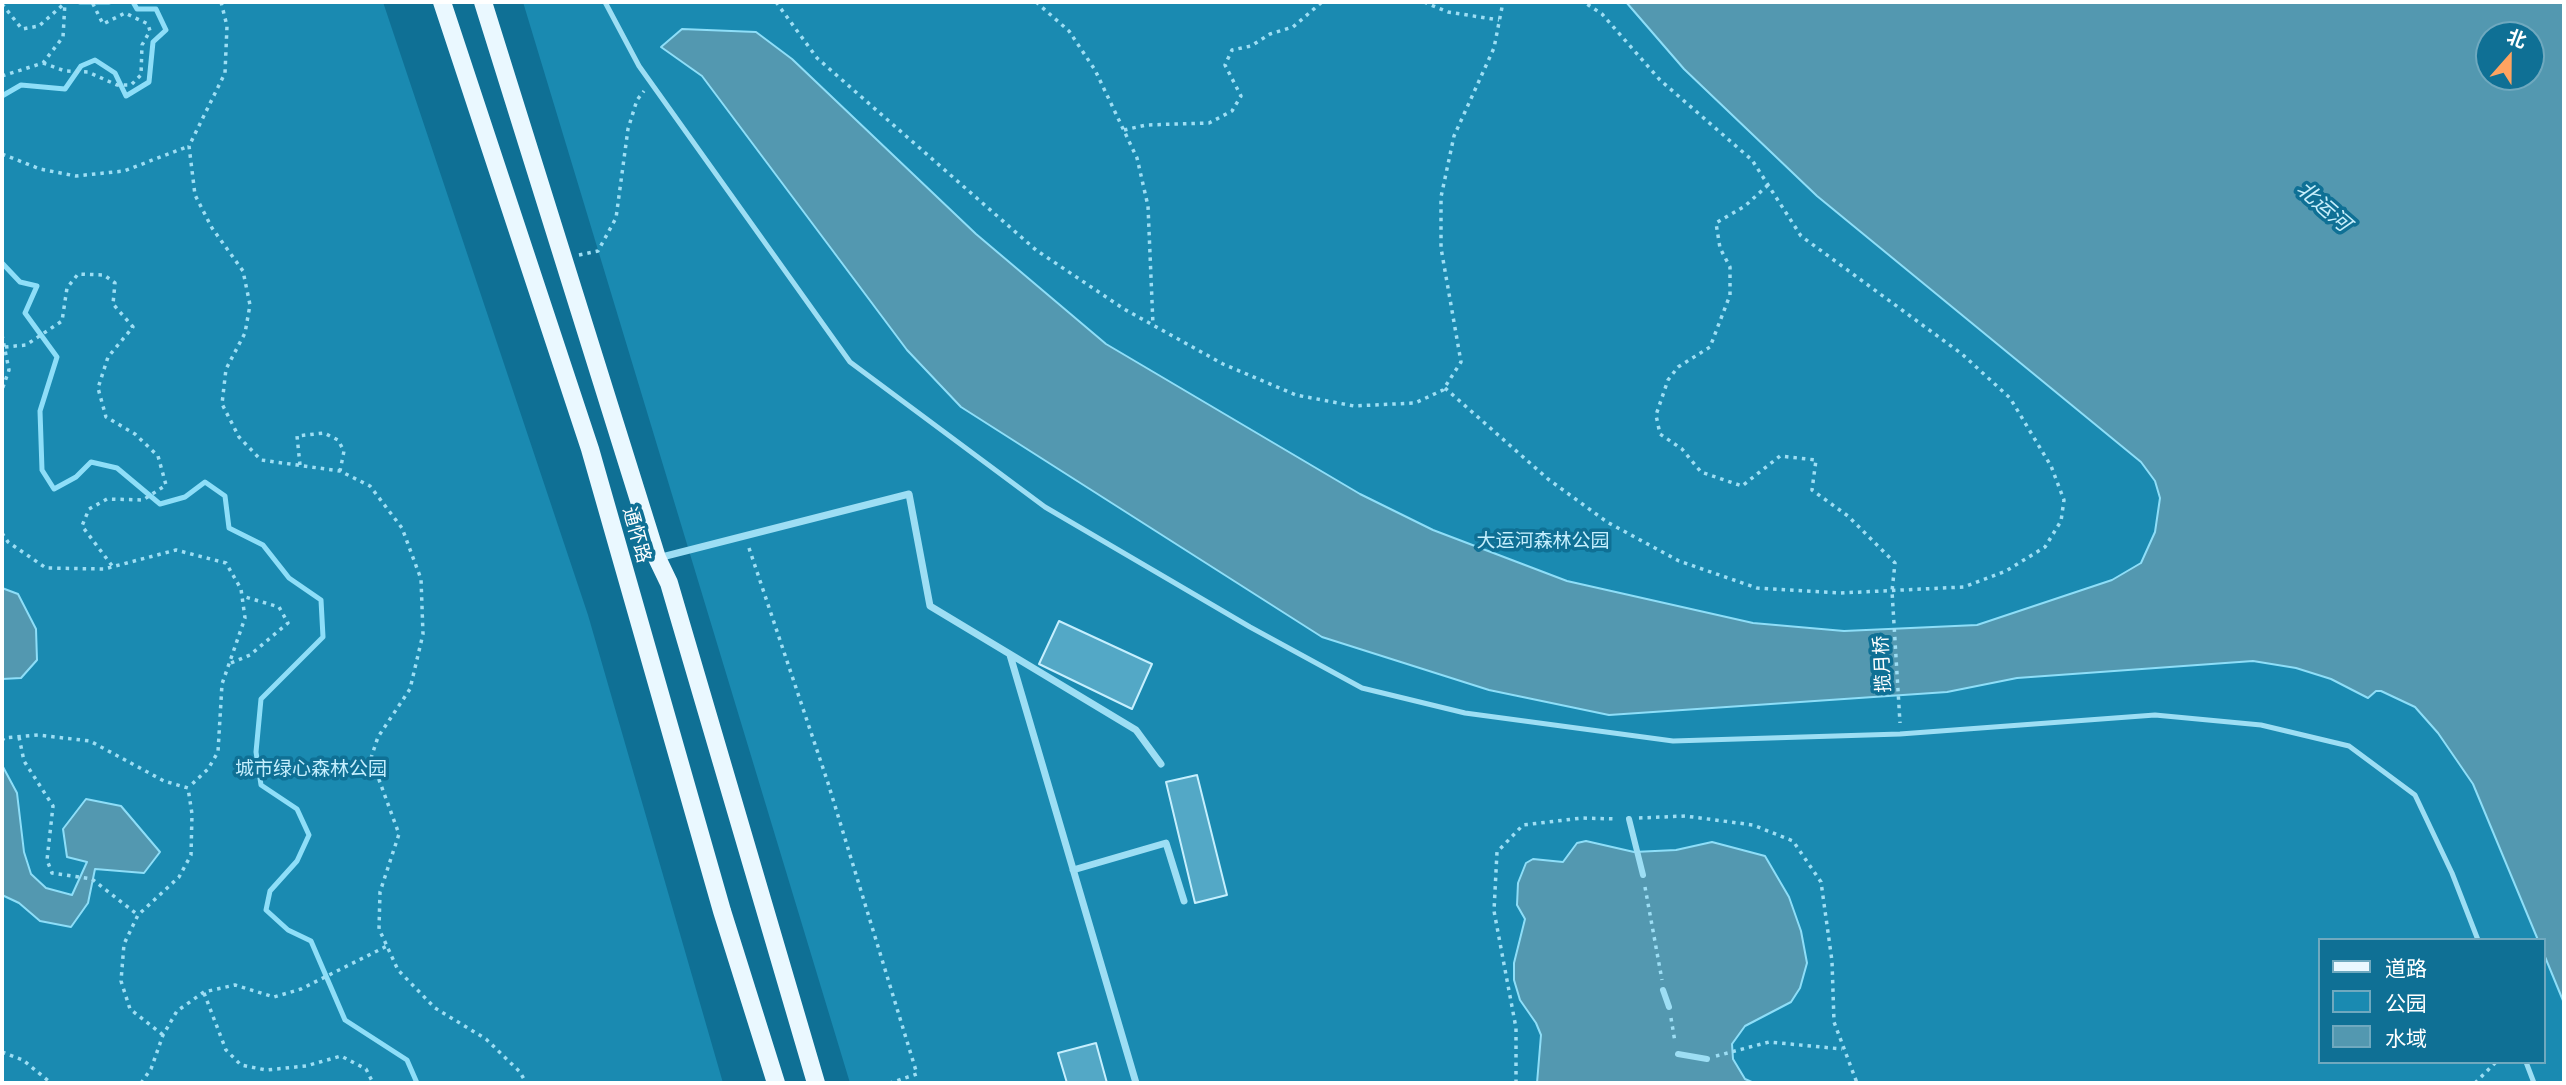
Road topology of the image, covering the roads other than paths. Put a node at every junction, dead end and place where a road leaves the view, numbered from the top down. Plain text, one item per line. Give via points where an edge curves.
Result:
1 (442, 2) edge
2 (483, 2) edge
3 (605, 2) edge
4 (657, 558) junction
5 (1010, 654) junction
6 (1161, 764) dead end
7 (1629, 819) road end
8 (1073, 870) junction
9 (1643, 875) road end
10 (1184, 901) dead end
11 (2477, 938) edge
12 (1663, 990) road end
13 (1669, 1007) road end
14 (1678, 1054) road end
15 (1707, 1059) road end
16 (2527, 1064) edge
17 (776, 1083) edge
18 (816, 1083) edge
19 (1136, 1083) edge
20 (2534, 1083) edge

1 - 17 main road, 通怀路 via 590,449
2 - 4 main road, 通怀路
3 - 11 lane via 650,82 850,362 1045,507 1362,688 1465,713 1672,741 1900,734 2155,715 2273,728 2349,746 2415,795
4 - 5 street via 909,494 930,606
4 - 18 main road, 通怀路 via 673,596
5 - 6 street via 1136,730
5 - 8 street
7 - 9 street
8 - 10 street via 1166,844
8 - 19 street
12 - 13 street
14 - 15 street
16 - 20 lane

